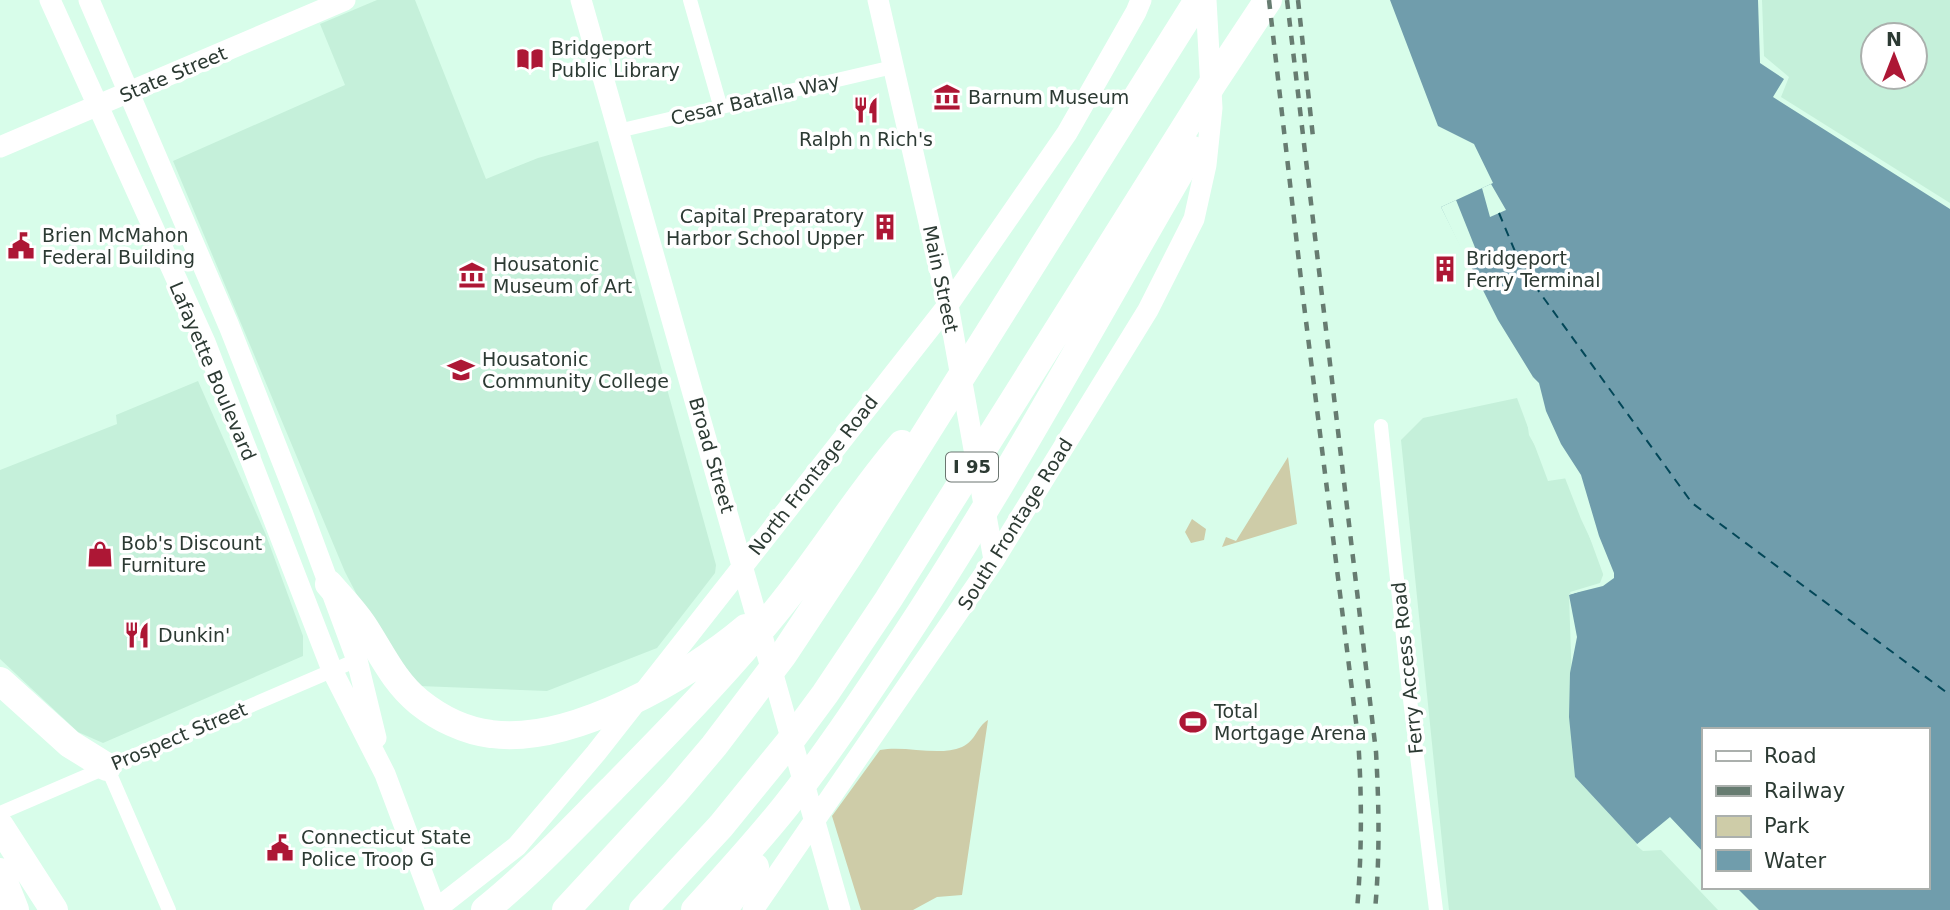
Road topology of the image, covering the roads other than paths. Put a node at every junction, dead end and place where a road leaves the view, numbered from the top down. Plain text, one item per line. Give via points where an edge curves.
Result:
1 (50, 0) edge
2 (89, 0) edge
3 (345, 0) edge
4 (581, 0) edge
5 (690, 0) edge
6 (878, 0) edge
7 (1141, 0) edge
8 (1198, 0) edge
9 (1206, 0) edge
10 (1268, 0) edge
11 (1276, 0) edge
12 (893, 68) junction
13 (131, 93) junction
14 (720, 106) junction
15 (97, 107) junction
16 (618, 131) junction
17 (0, 147) edge
18 (948, 305) junction
19 (229, 326) junction
20 (205, 342) junction
21 (970, 364) junction
22 (1381, 426) dead end
23 (301, 509) junction
24 (275, 522) junction
25 (826, 546) junction
26 (994, 560) junction
27 (743, 565) junction
28 (329, 584) junction
29 (357, 660) junction
30 (332, 670) junction
31 (0, 681) edge
32 (853, 715) junction
33 (107, 767) junction
34 (385, 774) junction
35 (816, 821) junction
36 (2, 825) edge
37 (636, 836) junction
38 (0, 872) edge
39 (738, 903) edge
40 (15, 910) edge
41 (54, 910) edge
42 (169, 910) edge
43 (436, 910) edge
44 (485, 910) edge
45 (547, 910) edge
46 (566, 910) edge
47 (643, 910) edge
48 (695, 910) edge
49 (840, 910) edge
50 (1436, 910) edge

1 - 15 main road, Lafayette Boulevard
2 - 13 main road, Lafayette Boulevard
3 - 13 main road, State Street
4 - 16 main road, Broad Street
5 - 14 street
6 - 12 main road, Main Street
7 - 18 main road, North Frontage Road via 1067,133
8 - 21 highway, I 95
9 - 26 main road, South Frontage Road via 1212,108 1194,219 1148,310
10 - 47 highway, I 95 via 851,656 757,783
11 - 32 highway via 1010,467
12 - 14 street, Cesar Batalla Way
12 - 18 main road, Main Street
13 - 15 main road, State Street
13 - 19 main road, Lafayette Boulevard
14 - 16 street, Cesar Batalla Way
15 - 17 main road, State Street
15 - 20 main road, Lafayette Boulevard
16 - 27 main road, Broad Street
18 - 26 main road, Main Street
18 - 27 main road, North Frontage Road
19 - 20 main road
19 - 23 main road, Lafayette Boulevard
20 - 24 main road, Lafayette Boulevard
21 - 25 highway via 885,463
21 - 37 highway, I 95 via 783,655 714,746
22 - 50 street, Ferry Access Road
23 - 24 main road
23 - 28 main road, Lafayette Boulevard
24 - 30 main road, Lafayette Boulevard
25 - 28 highway via 765,611 666,682 594,716 551,731 522,735 493,735 429,710 408,693 362,623
25 - 44 highway via 683,716
26 - 35 main road, South Frontage Road
27 - 35 main road, Broad Street
27 - 43 main road, North Frontage Road via 517,846
28 - 29 main road, Lafayette Boulevard
29 - 30 street, Prospect Street
29 - 34 main road, Lafayette Boulevard
30 - 33 street, Prospect Street
30 - 34 main road, Lafayette Boulevard
31 - 33 highway via 70,744
32 - 39 highway
32 - 48 highway via 777,817
33 - 36 street, Prospect Street
33 - 42 street
34 - 43 main road
35 - 39 main road, South Frontage Road
35 - 49 main road, Broad Street
36 - 41 highway
37 - 45 highway
37 - 46 highway, I 95
38 - 40 highway

